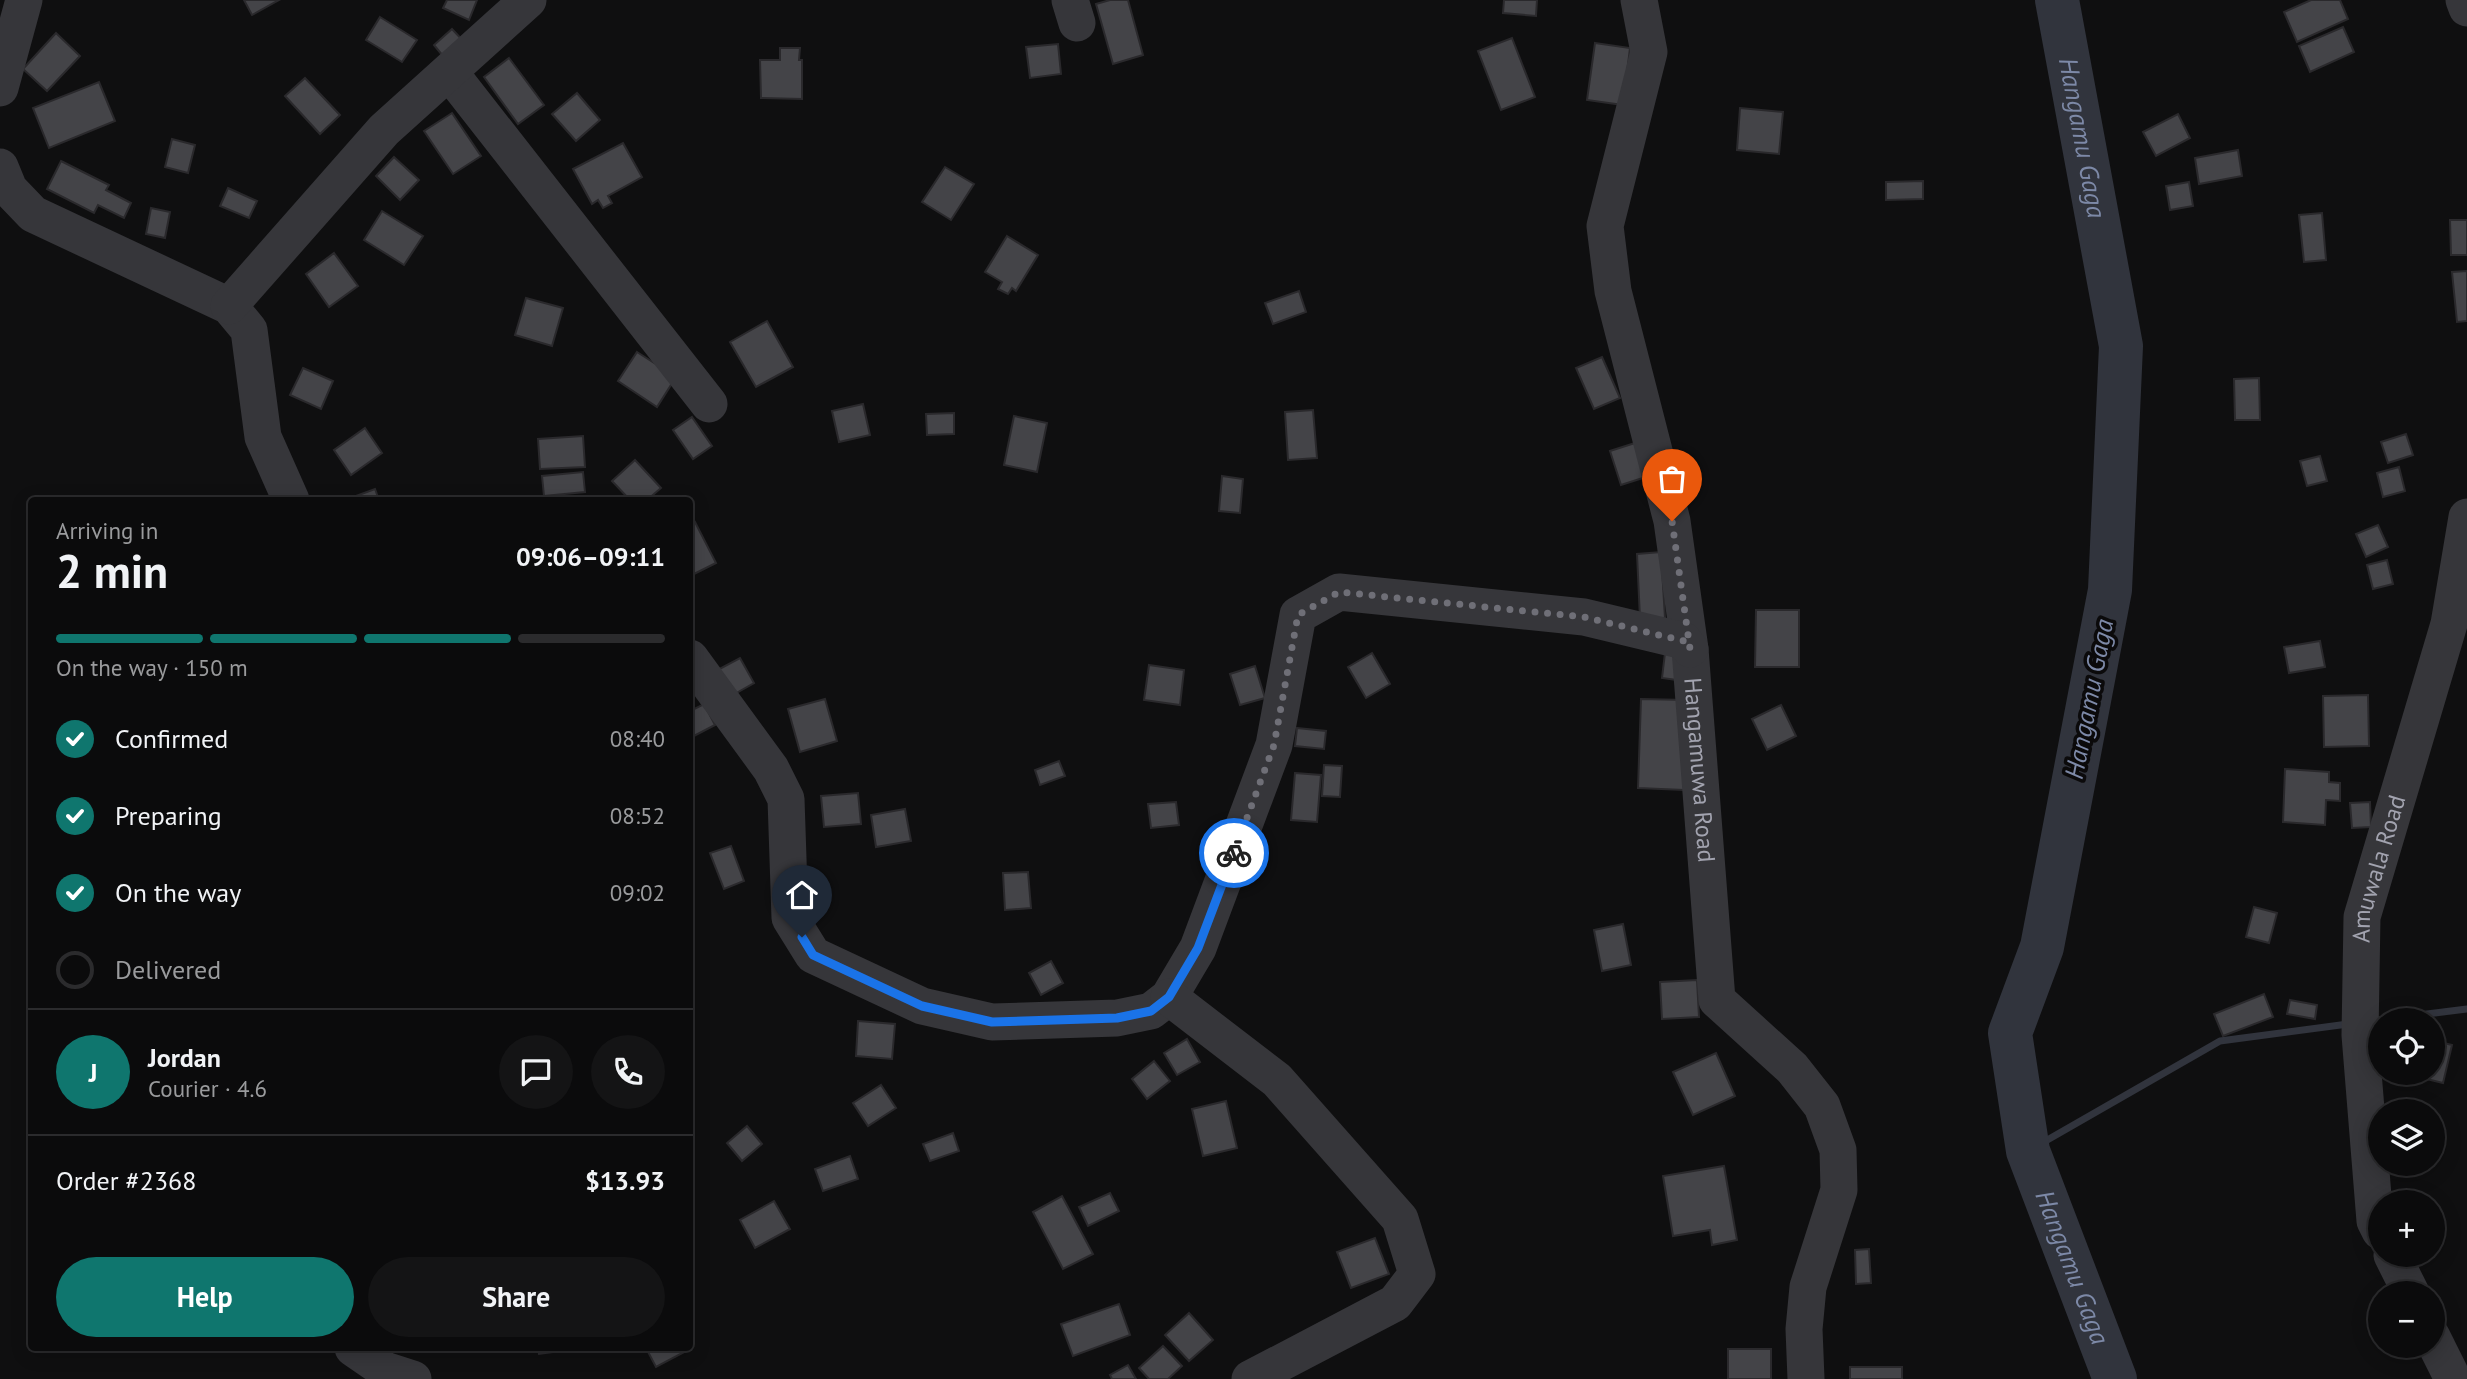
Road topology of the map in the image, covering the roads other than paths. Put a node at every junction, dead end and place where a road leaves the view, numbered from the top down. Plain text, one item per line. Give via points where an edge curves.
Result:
1 (24, 0) edge
2 (528, 0) edge
3 (1639, 0) edge
4 (2464, 0) edge
5 (2467, 8) edge
6 (450, 72) junction
7 (0, 88) edge
8 (0, 167) edge
9 (229, 306) junction
10 (709, 404) dead end
11 (290, 497) edge
12 (2467, 517) edge
13 (1690, 649) junction
14 (693, 662) edge
15 (1169, 997) junction
16 (2372, 1190) edge
17 (357, 1351) edge
18 (2443, 1358) edge
19 (413, 1379) edge
20 (1250, 1379) edge
21 (1806, 1379) edge
22 (2453, 1379) edge

1 - 7 street
2 - 6 street
3 - 13 street, Hangamuwa Road via 1649,52 1605,226 1612,291 1672,521
4 - 5 street
6 - 9 street via 384,130
6 - 10 street
8 - 9 street via 9,189 33,214
9 - 11 street via 249,330 263,438
12 - 16 street, Amuwala Road via 2449,624 2362,917 2360,1035
13 - 15 street via 1684,641 1584,617 1339,592 1298,615 1274,745 1198,948
13 - 21 street, Hangamuwa Road via 1717,1000 1792,1068 1822,1106 1838,1150 1839,1190 1808,1287
14 - 15 street via 771,769 786,799 790,918 813,955 922,1006 992,1022 1117,1018 1151,1011
15 - 20 street via 1277,1080 1400,1219 1417,1274 1395,1303
17 - 19 street via 385,1370
18 - 22 street

